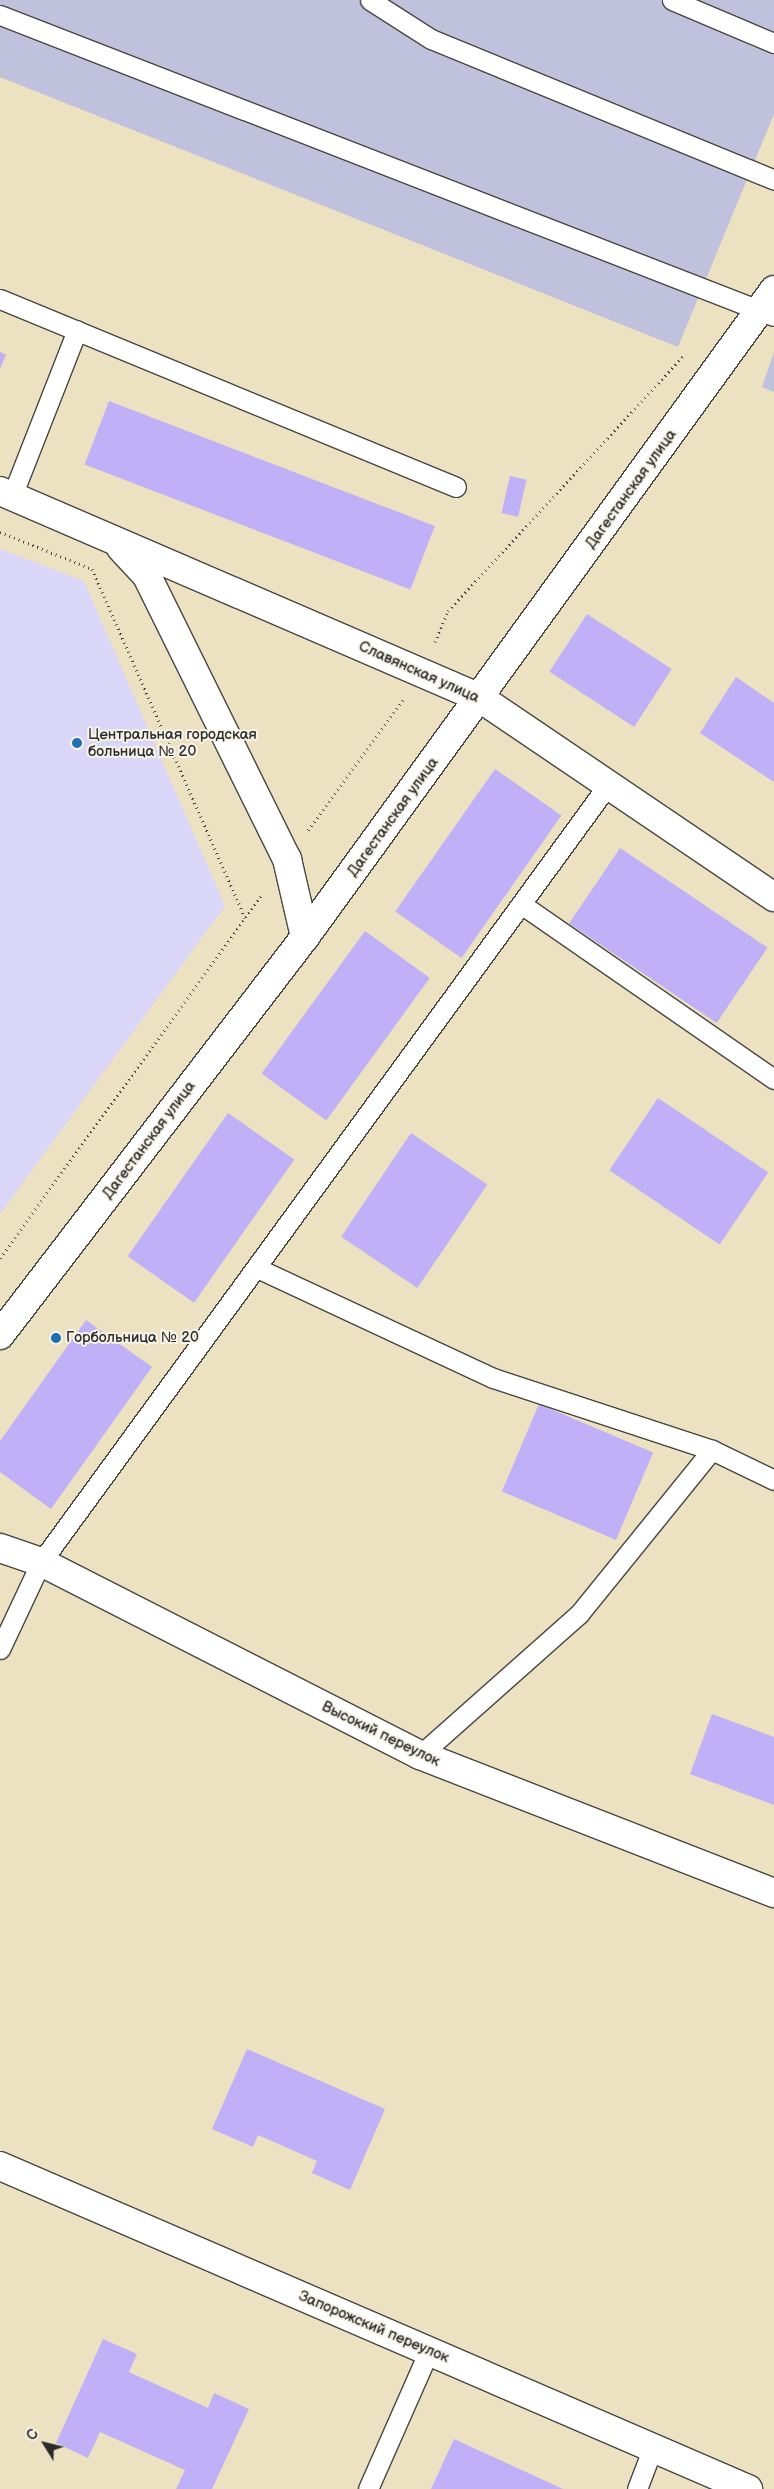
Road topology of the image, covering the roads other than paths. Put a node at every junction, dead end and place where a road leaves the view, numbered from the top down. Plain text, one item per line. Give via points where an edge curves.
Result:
1 (370, 0) edge
2 (672, 0) edge
3 (0, 15) edge
4 (774, 43) edge
5 (774, 180) edge
6 (0, 298) edge
7 (769, 306) edge
8 (77, 330) junction
9 (456, 487) dead end
10 (6, 493) edge
11 (114, 540) junction
12 (480, 698) junction
13 (607, 786) junction
14 (774, 897) edge
15 (524, 906) junction
16 (305, 937) junction
17 (774, 1078) edge
18 (256, 1268) junction
19 (0, 1335) edge
20 (712, 1450) junction
21 (774, 1480) edge
22 (0, 1548) edge
23 (41, 1562) junction
24 (0, 1649) edge
25 (420, 1756) junction
26 (774, 1893) edge
27 (0, 2166) edge
28 (429, 2351) junction
29 (653, 2447) junction
30 (368, 2489) edge
31 (637, 2489) edge
32 (748, 2489) edge

1 - 5 lane via 431,39
2 - 4 lane
3 - 7 lane
6 - 8 lane
7 - 12 street, Дагестанская улица
8 - 9 lane
8 - 10 lane
10 - 11 street, Славянская улица
11 - 12 street, Славянская улица
11 - 16 street, Славянская улица via 147,576 287,859
12 - 13 street, Славянская улица
12 - 16 street, Дагестанская улица
13 - 14 street, Славянская улица
13 - 15 lane
15 - 17 lane
15 - 18 lane
16 - 19 street, Дагестанская улица
18 - 20 lane via 493,1378
18 - 23 lane
20 - 21 lane
20 - 25 lane via 579,1614
22 - 23 street, Высокий переулок
23 - 24 lane
23 - 25 street, Высокий переулок
25 - 26 street, Высокий переулок
27 - 28 street, Запорожский переулок
28 - 29 street, Запорожский переулок
28 - 30 lane
29 - 31 lane
29 - 32 street, Запорожский переулок

